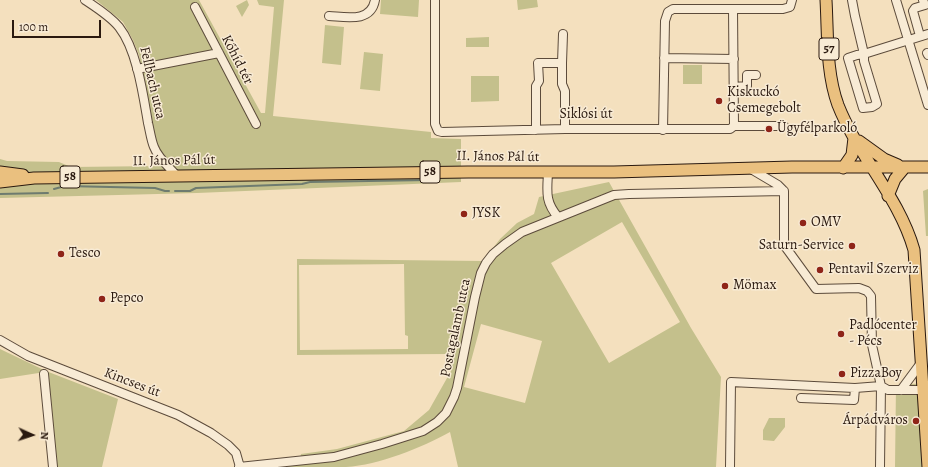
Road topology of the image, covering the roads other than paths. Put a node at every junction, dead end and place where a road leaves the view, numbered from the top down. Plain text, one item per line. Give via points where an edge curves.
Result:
1 (375, 0) edge
2 (435, 0) edge
3 (792, 0) edge
4 (826, 0) edge
5 (852, 0) edge
6 (896, 0) edge
7 (923, 0) edge
8 (90, 1) edge
9 (195, 8) dead end
10 (733, 9) junction
11 (329, 16) dead end
12 (563, 34) dead end
13 (928, 34) edge
14 (920, 36) junction
15 (908, 40) junction
16 (219, 53) junction
17 (864, 54) junction
18 (664, 58) junction
19 (734, 59) junction
20 (562, 63) junction
21 (137, 69) junction
22 (756, 75) dead end
23 (734, 87) junction
24 (928, 105) edge
25 (256, 124) dead end
26 (734, 125) junction
27 (784, 126) dead end
28 (565, 129) junction
29 (536, 130) junction
30 (663, 130) junction
31 (854, 138) junction
32 (905, 167) junction
33 (928, 167) edge
34 (751, 168) junction
35 (843, 168) junction
36 (872, 168) junction
37 (0, 172) edge
38 (548, 173) junction
39 (177, 176) junction
40 (34, 178) junction
41 (0, 182) edge
42 (784, 191) junction
43 (888, 196) junction
44 (558, 217) junction
45 (0, 340) edge
46 (921, 363) junction
47 (44, 374) dead end
48 (881, 386) junction
49 (855, 388) junction
50 (902, 390) junction
51 (923, 390) junction
52 (801, 398) dead end
53 (53, 467) edge
54 (240, 467) edge
55 (730, 467) edge
56 (880, 467) edge
57 (928, 467) edge

1 - 11 street via 374,6 364,16
2 - 29 street, Siklósi út via 436,129 442,132
3 - 10 street via 790,7 786,8
4 - 31 main road, 57 via 831,79 839,107
5 - 17 street
6 - 15 street
7 - 14 street via 925,5 913,11
8 - 21 street, Fellbach utca via 118,26 130,45
9 - 16 street, Kőhíd tér
10 - 18 street via 673,9 668,12 665,21
10 - 19 street
12 - 20 street
13 - 14 street
14 - 15 street
15 - 17 street
15 - 24 street
16 - 21 street
16 - 25 street, Kőhíd tér
17 - 17 street via 848,58 863,108 877,104
18 - 19 street
18 - 30 street
19 - 23 street
20 - 28 street
20 - 29 street via 538,63
21 - 39 street, Fellbach utca via 154,148
22 - 23 street via 747,75 747,86
23 - 26 street
26 - 27 street, Siklósi út
26 - 30 street, Siklósi út via 730,129
28 - 29 street, Siklósi út
28 - 30 street, Siklósi út
31 - 32 main road via 884,159
31 - 35 main road via 852,155
31 - 36 main road, 57
32 - 33 main road, 58
32 - 36 main road, 58
32 - 43 main road via 894,179
34 - 35 main road, II. János Pál út / 58
34 - 38 main road, II. János Pál út / 58
34 - 42 street
35 - 36 main road, 58
36 - 43 main road, 57
37 - 40 main road, 58
38 - 39 main road, II. János Pál út / 58
38 - 44 street via 547,197
39 - 40 main road, II. János Pál út / 58
40 - 41 main road, 58
42 - 44 street, Postagalamb utca via 614,195
42 - 48 street via 784,245 816,289 859,288 871,296 872,345
43 - 46 main road, 57 via 905,224 914,250
44 - 54 street, Postagalamb utca via 522,232 493,254 486,263 475,297 457,388 446,413 437,422 423,431 334,457
45 - 54 street, Kincses út via 28,356 178,415 211,432 236,453
46 - 50 street
46 - 51 main road, 57
47 - 53 street
48 - 49 street
48 - 50 street via 888,390
48 - 56 street
49 - 52 street via 854,400
49 - 55 street via 731,382
50 - 51 street
51 - 57 main road, 57

